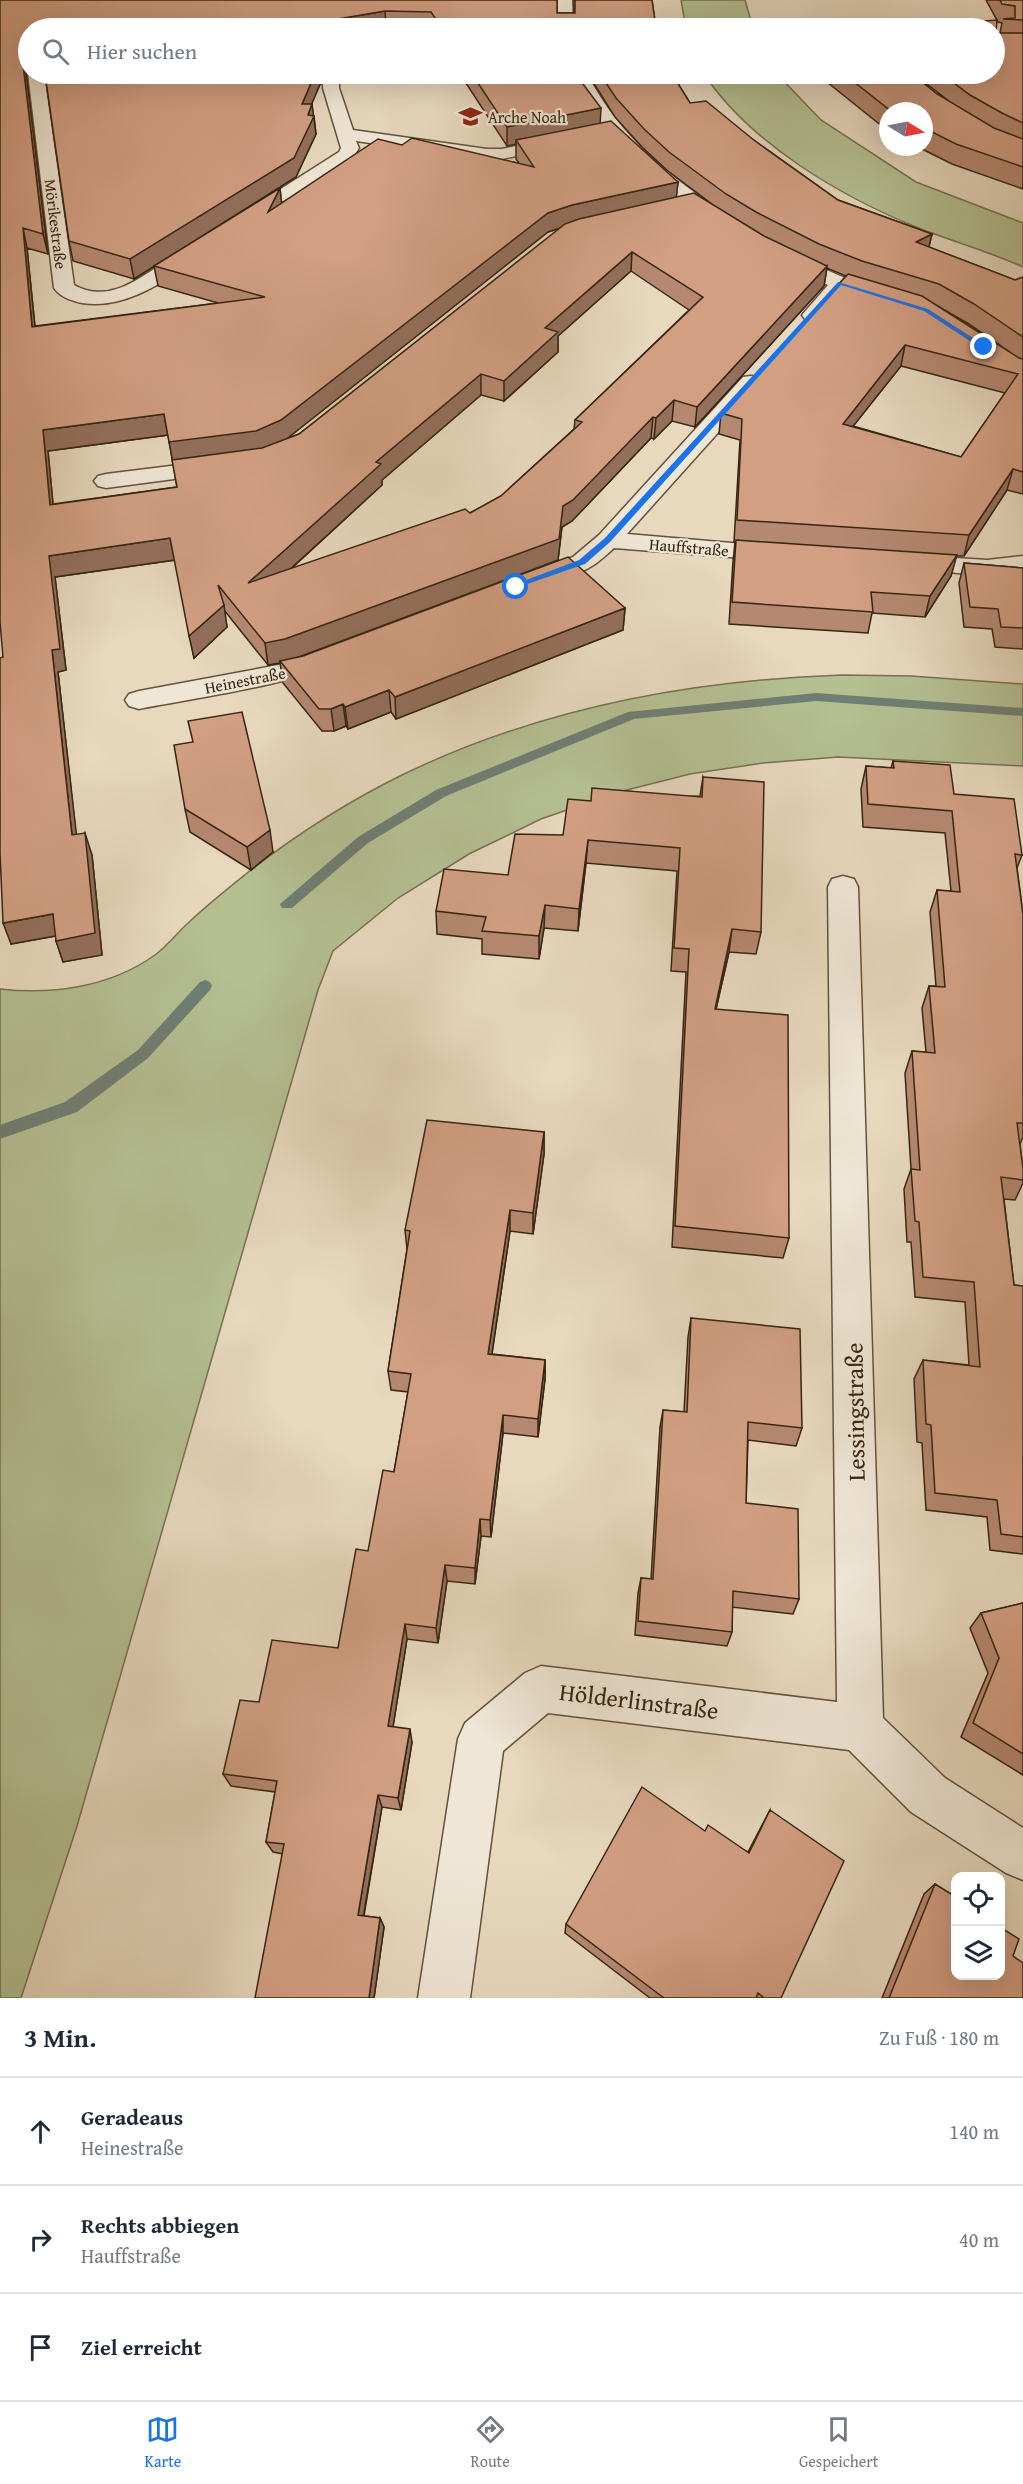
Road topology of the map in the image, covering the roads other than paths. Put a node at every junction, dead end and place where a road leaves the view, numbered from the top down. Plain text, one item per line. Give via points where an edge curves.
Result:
1 (565, 0) edge
2 (566, 18) edge
3 (37, 84) edge
4 (331, 84) edge
5 (583, 84) edge
6 (614, 131) junction
7 (344, 134) junction
8 (694, 204) junction
9 (672, 209) edge
10 (230, 230) edge
11 (741, 232) edge
12 (210, 243) edge
13 (770, 250) edge
14 (840, 283) junction
15 (862, 290) edge
16 (801, 326) edge
17 (762, 369) edge
18 (242, 464) edge
19 (106, 481) dead end
20 (608, 540) junction
21 (802, 555) edge
22 (883, 561) edge
23 (1023, 564) edge
24 (516, 587) edge
25 (351, 649) edge
26 (139, 700) dead end
27 (843, 887) dead end
28 (860, 1728) junction
29 (1023, 1857) edge
30 (444, 1998) edge

1 - 2 street
3 - 12 street, Mörikestraße via 64,288 73,296 90,300 120,294 150,281
4 - 7 street
5 - 6 street
6 - 7 street via 502,154
6 - 8 street
7 - 10 street via 350,148 346,155
8 - 9 street
8 - 11 street
13 - 14 street
14 - 15 street
14 - 16 street
17 - 20 street
18 - 19 street
20 - 21 street, Hauffstraße
20 - 24 street via 582,562
22 - 23 street via 987,568
25 - 26 street, Heinestraße via 295,670
27 - 28 street, Lessingstraße
28 - 29 street via 928,1796
28 - 30 street, Hölderlinstraße via 541,1689 481,1739

